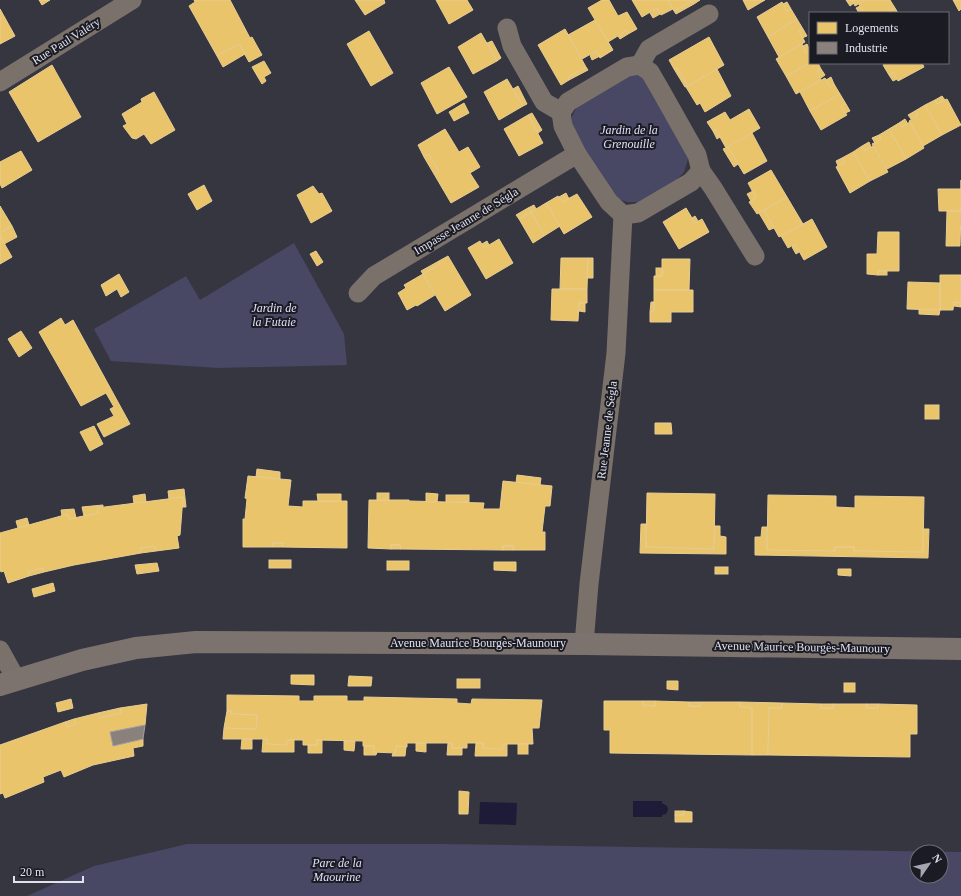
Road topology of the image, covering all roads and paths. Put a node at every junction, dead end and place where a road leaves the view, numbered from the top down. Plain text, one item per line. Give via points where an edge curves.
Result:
1 (132, 0) edge
2 (708, 14) dead end
3 (507, 28) dead end
4 (640, 65) junction
5 (0, 82) edge
6 (561, 112) junction
7 (577, 154) junction
8 (700, 171) junction
9 (623, 215) junction
10 (755, 256) dead end
11 (358, 293) dead end
12 (584, 644) junction
13 (0, 650) edge
14 (961, 650) edge
15 (8, 682) edge

1 - 5 street, Rue Paul Valéry
2 - 4 street via 649,48
3 - 6 street via 512,46 544,102
4 - 6 street via 627,67 568,102
4 - 8 street via 650,72 661,91 697,155
6 - 7 street via 563,126
7 - 9 street via 609,202
7 - 11 street, Impasse Jeanne de Ségla via 374,276
8 - 9 street via 691,182 638,212
8 - 10 street
9 - 12 street, Rue Jeanne de Ségla via 616,353
12 - 14 street, Avenue Maurice Bourgès-Maunoury
12 - 15 street, Avenue Maurice Bourgès-Maunoury via 196,642 136,648 82,660
13 - 15 street

